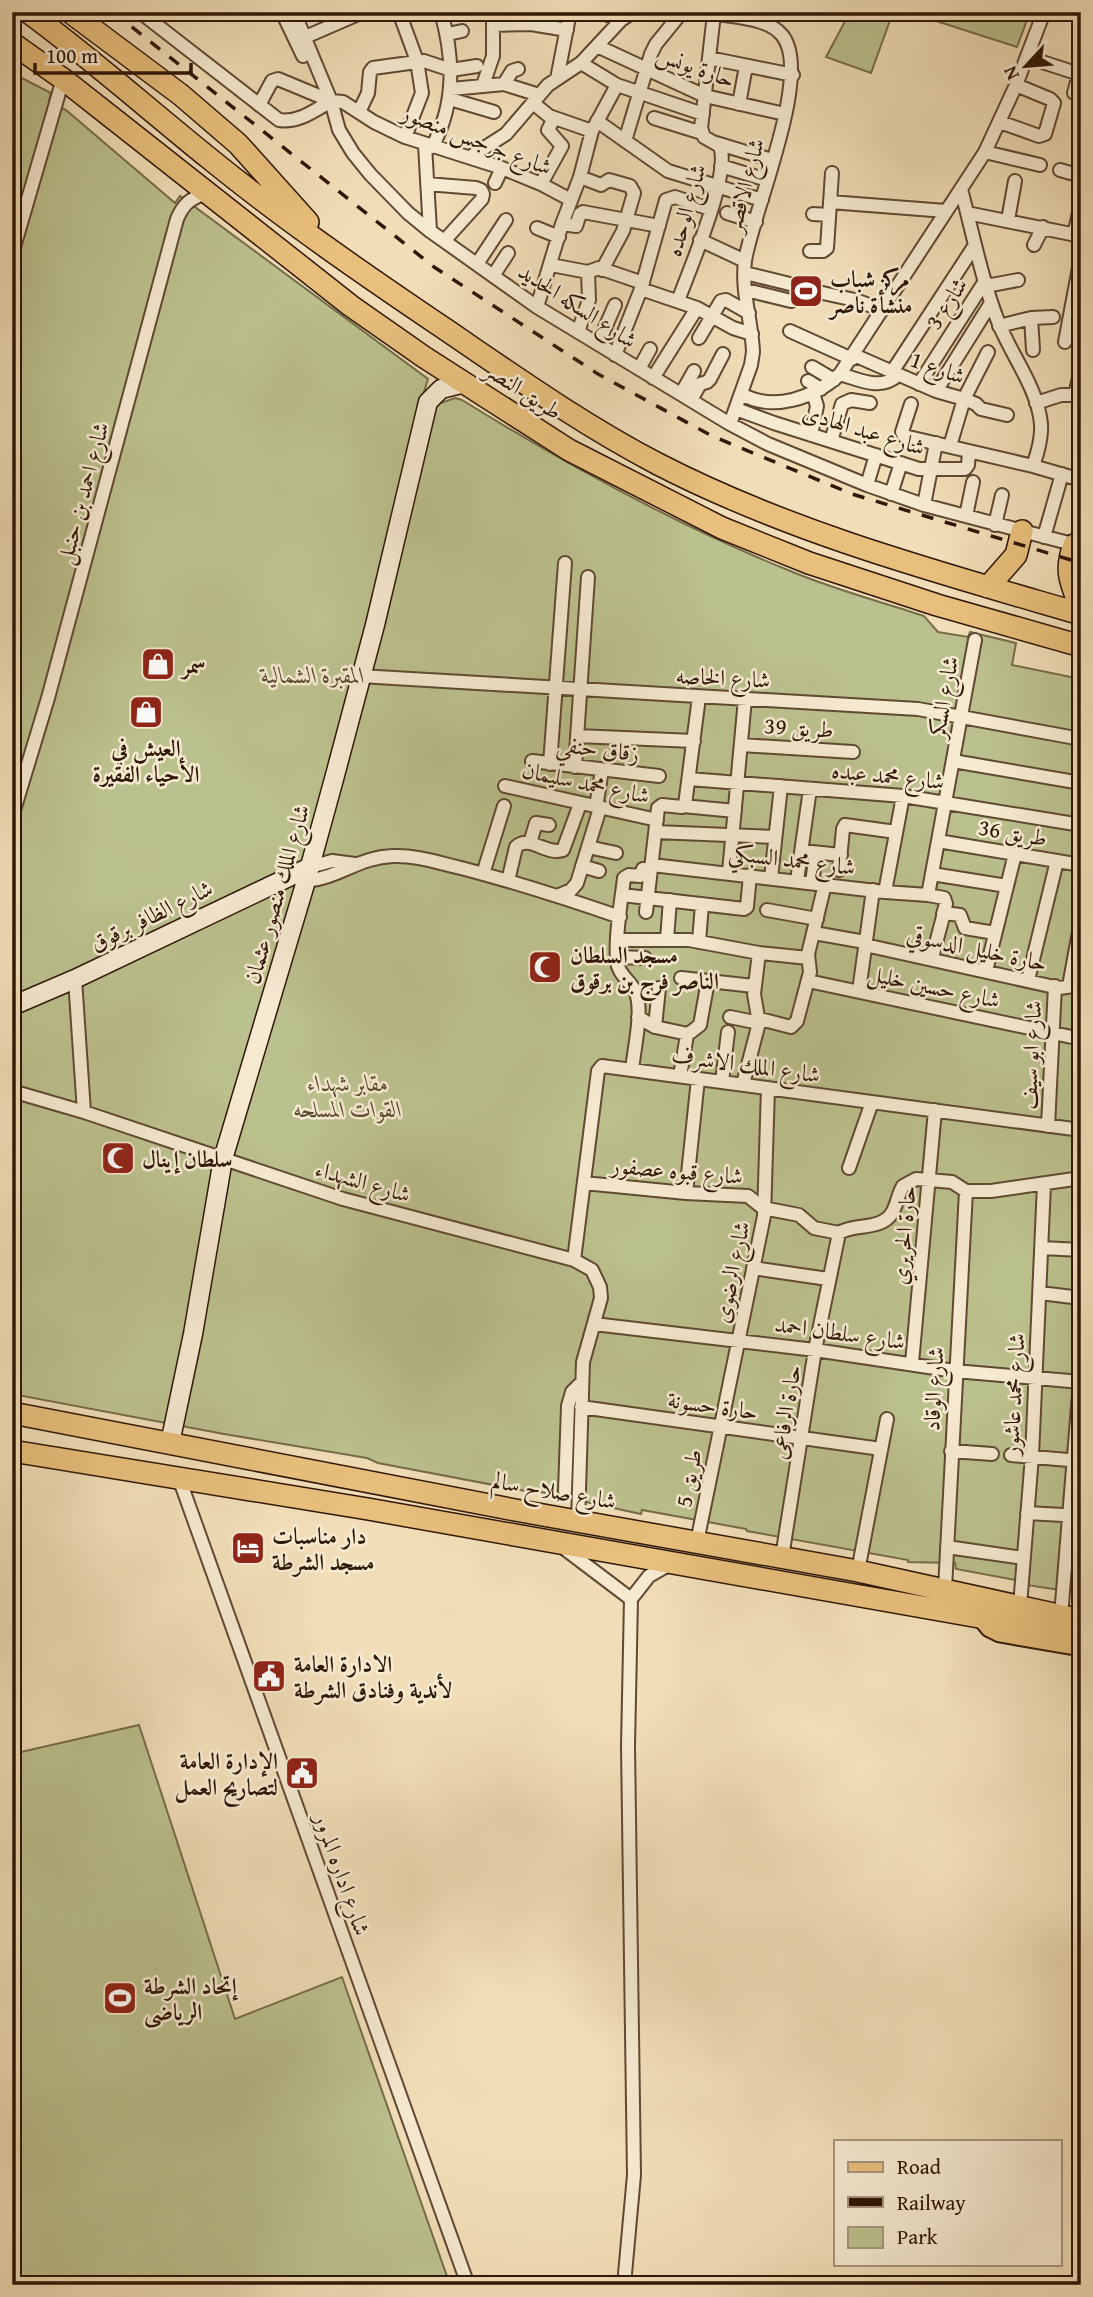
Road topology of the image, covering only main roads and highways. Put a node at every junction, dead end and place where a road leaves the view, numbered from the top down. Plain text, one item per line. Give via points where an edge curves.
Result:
1 (28, 12) edge
2 (70, 12) edge
3 (12, 43) edge
4 (326, 246) junction
5 (355, 267) junction
6 (351, 306) junction
7 (509, 373) junction
8 (465, 383) junction
9 (500, 405) junction
10 (1022, 531) road end
11 (1077, 546) edge
12 (988, 587) junction
13 (1081, 611) edge
14 (1081, 646) edge
15 (308, 874) junction
16 (12, 1006) edge
17 (14, 1412) edge
18 (170, 1443) junction
19 (15, 1449) edge
20 (1071, 1618) edge
21 (1080, 1644) edge

1 - 4 highway, طريق النصر via 213,162
2 - 4 highway via 238,144
3 - 6 highway, طريق النصر
4 - 5 highway, طريق النصر
5 - 6 highway via 370,294 366,303
5 - 7 highway, طريق النصر
6 - 8 highway, طريق النصر
7 - 9 highway via 493,386
7 - 12 highway, طريق النصر via 657,464 728,498 811,532
8 - 9 highway, طريق النصر
8 - 15 main road, شارع الملك منصور عثمان via 441,389 428,402 375,625
9 - 14 highway, طريق النصر via 569,450 722,528 867,583
10 - 12 highway via 1016,555
11 - 13 highway via 1068,559 1068,571
12 - 13 highway, طريق النصر
15 - 16 main road, شارع الظافر برقوق
15 - 18 main road, شارع الملك منصور عثمان via 223,1159
17 - 18 highway, شارع صلاح سالم
18 - 20 highway, شارع صلاح سالم via 859,1571
19 - 21 highway via 981,1616

